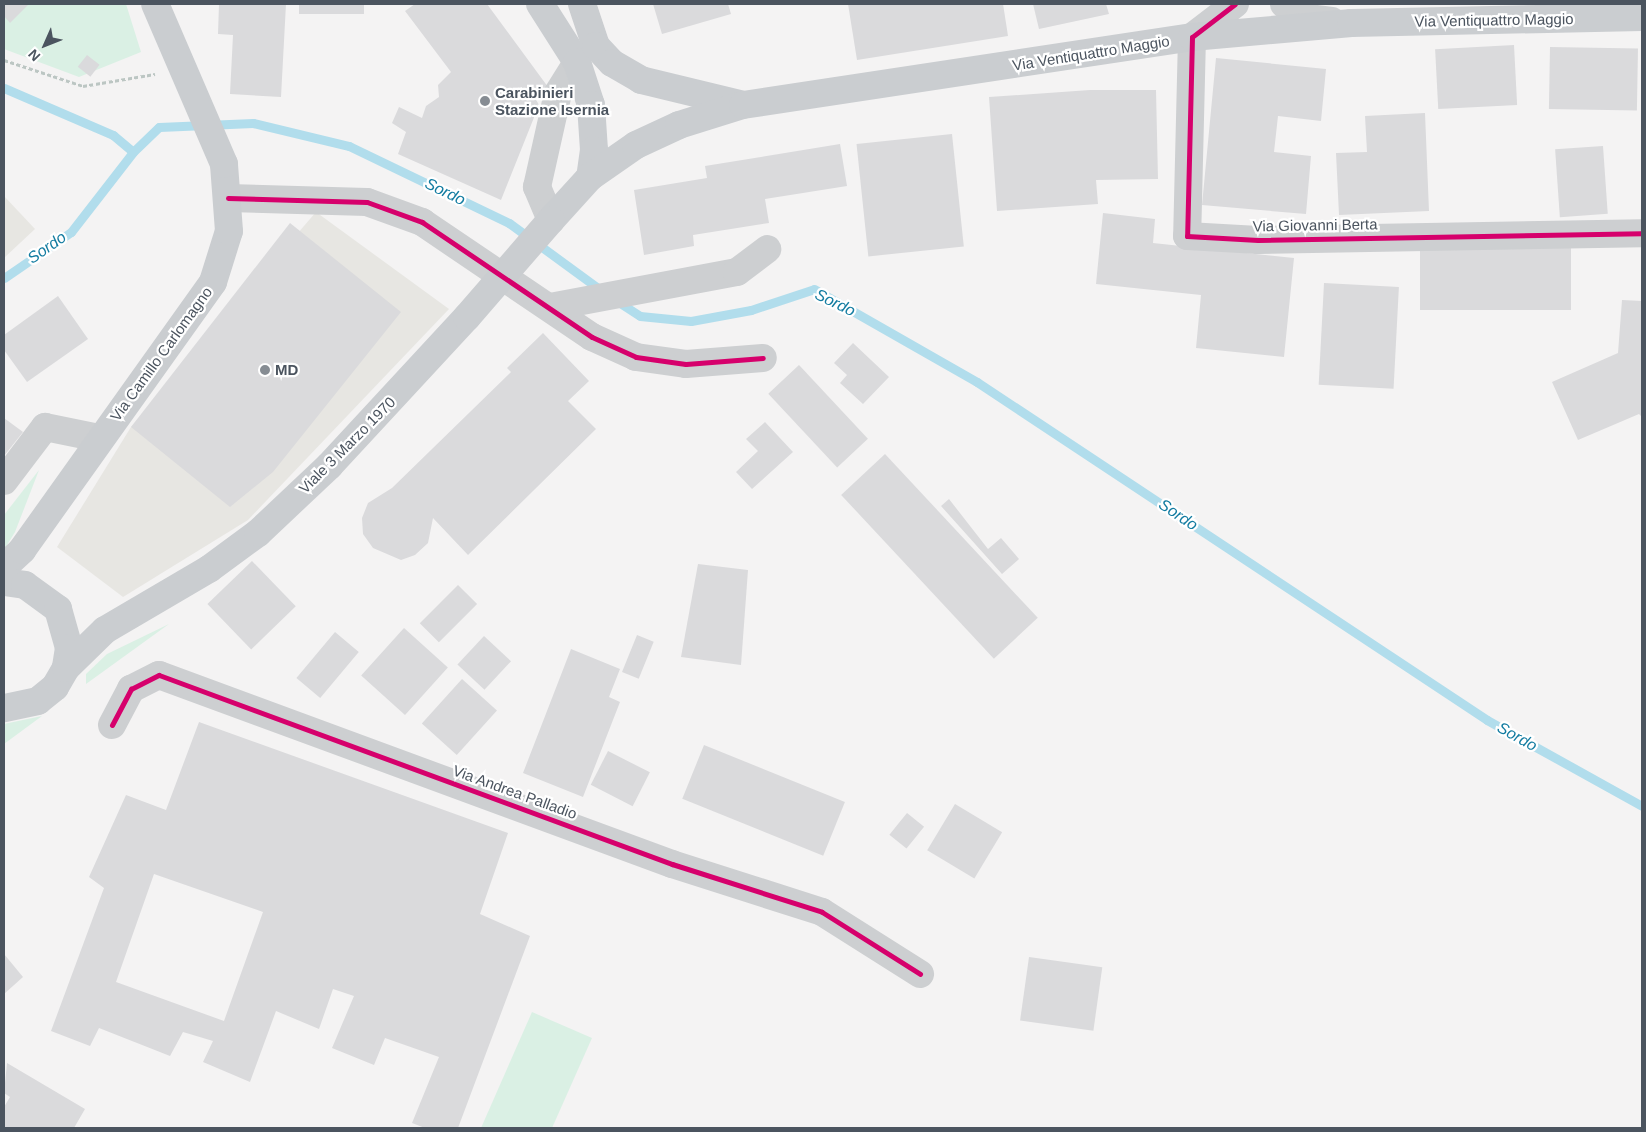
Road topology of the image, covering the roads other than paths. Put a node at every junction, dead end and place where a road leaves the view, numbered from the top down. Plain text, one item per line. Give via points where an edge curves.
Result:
1 (155, 4) edge
2 (540, 4) edge
3 (582, 4) edge
4 (1235, 4) edge
5 (1284, 4) edge
6 (1642, 17) edge
7 (1350, 23) junction
8 (1192, 37) junction
9 (577, 62) junction
10 (743, 105) junction
11 (590, 177) junction
12 (228, 198) junction
13 (551, 220) junction
14 (1642, 233) edge
15 (767, 249) dead end
16 (550, 307) junction
17 (763, 358) dead end
18 (99, 438) junction
19 (4, 481) edge
20 (4, 567) edge
21 (4, 582) edge
22 (66, 668) junction
23 (4, 708) edge
24 (112, 725) dead end
25 (920, 974) dead end

1 - 12 main road, Via Camillo Carlomagno via 224,164
2 - 9 main road
3 - 10 main road via 596,46 612,64 650,82
4 - 8 street
5 - 7 street via 1300,16
6 - 7 main road, Via Ventiquattro Maggio
7 - 8 main road, Via Ventiquattro Maggio
8 - 10 main road, Via Ventiquattro Maggio
8 - 14 street, Via Giovanni Berta via 1187,236 1258,240
9 - 11 main road via 591,105 594,150
9 - 13 street via 558,93 538,187
10 - 11 main road, Via Ventiquattro Maggio via 679,125 636,145
11 - 13 main road, Viale 3 Marzo 1970
12 - 16 street via 367,202 422,222
12 - 18 main road, Via Camillo Carlomagno via 229,231 213,282
13 - 22 main road, Viale 3 Marzo 1970, bridge via 467,317 329,466 258,533 209,569 105,630
15 - 16 street via 738,272 632,289
16 - 17 street via 592,337 636,357 686,364
18 - 19 street via 45,427
18 - 20 main road, Via Camillo Carlomagno via 22,550
21 - 22 main road via 25,584 58,609 69,648
22 - 23 main road, Viale 3 Marzo 1970 via 55,687 38,701
24 - 25 street, Via Andrea Palladio via 131,689 159,676 672,864 822,912

